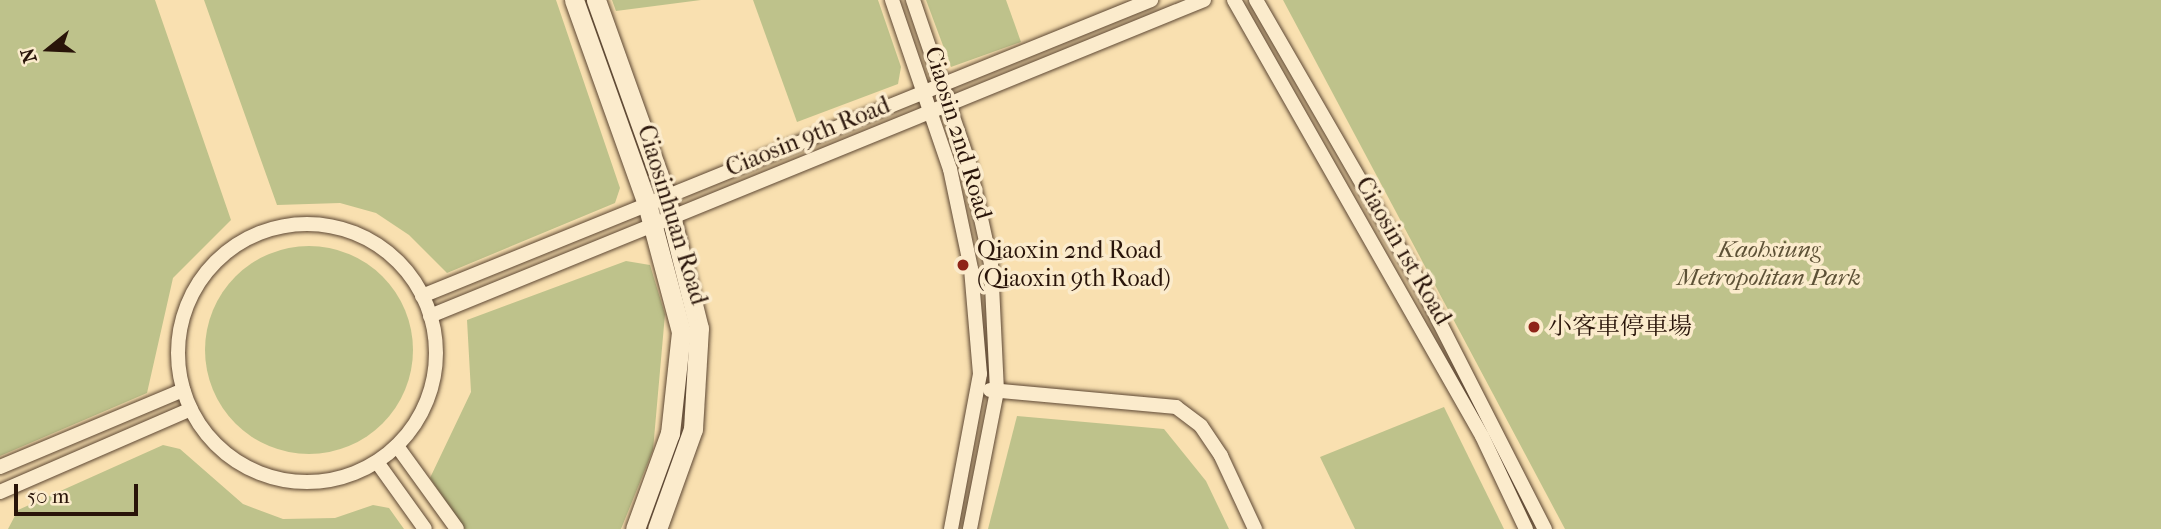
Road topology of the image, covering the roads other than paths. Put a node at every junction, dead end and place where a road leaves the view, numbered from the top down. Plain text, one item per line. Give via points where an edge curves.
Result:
1 (574, 0) edge
2 (596, 0) edge
3 (892, 0) edge
4 (913, 0) edge
5 (1151, 0) edge
6 (1203, 0) edge
7 (1234, 0) edge
8 (1256, 0) edge
9 (942, 85) junction
10 (924, 92) junction
11 (949, 104) junction
12 (932, 111) junction
13 (666, 197) junction
14 (647, 204) junction
15 (673, 217) junction
16 (653, 225) junction
17 (422, 296) junction
18 (430, 316) junction
19 (979, 389) junction
20 (183, 390) junction
21 (997, 391) junction
22 (191, 409) junction
23 (397, 446) junction
24 (377, 462) junction
25 (0, 467) edge
26 (0, 492) edge
27 (425, 529) edge
28 (457, 529) edge
29 (635, 529) edge
30 (657, 529) edge
31 (951, 529) edge
32 (970, 529) edge
33 (1255, 529) edge
34 (1526, 529) edge
35 (1545, 529) edge

1 - 14 street, Ciaosinhuan Road
2 - 13 street, Ciaosinhuan Road
3 - 10 street, Ciaosin 2nd Road
4 - 9 street, Ciaosin 2nd Road
5 - 9 street, Ciaosin 9th Road
6 - 11 street, Ciaosin 9th Road
7 - 34 street, Ciaosin 1st Road via 1482,436
8 - 35 street, Ciaosin 1st Road via 1422,288
9 - 10 street, Ciaosin 9th Road
9 - 11 street, Ciaosin 2nd Road
10 - 12 street, Ciaosin 2nd Road
10 - 13 street, Ciaosin 9th Road
11 - 12 street, Ciaosin 9th Road
11 - 21 street, Ciaosin 2nd Road via 991,264
12 - 15 street, Ciaosin 9th Road
12 - 19 street, Ciaosin 2nd Road via 965,230
13 - 14 street, Ciaosin 9th Road
13 - 15 street, Ciaosinhuan Road
14 - 16 street, Ciaosinhuan Road
14 - 17 street, Ciaosin 9th Road
15 - 16 street, Ciaosin 9th Road
15 - 30 street, Ciaosinhuan Road via 694,292 699,364 693,429
16 - 18 street, Ciaosin 9th Road
16 - 29 street, Ciaosinhuan Road via 677,300 681,365 670,433
17 - 18 street
17 - 20 street via 399,264 359,234 300,223 251,236 221,256 192,295 178,354
18 - 23 street via 434,372 427,399
19 - 21 street
19 - 31 street, Ciaosin 2nd Road
20 - 22 street
20 - 25 street
21 - 32 street, Ciaosin 2nd Road
21 - 33 street via 1176,407 1200,426 1221,456
22 - 24 street via 208,436 257,472 319,482
22 - 26 street
23 - 24 street
23 - 28 street
24 - 27 street

